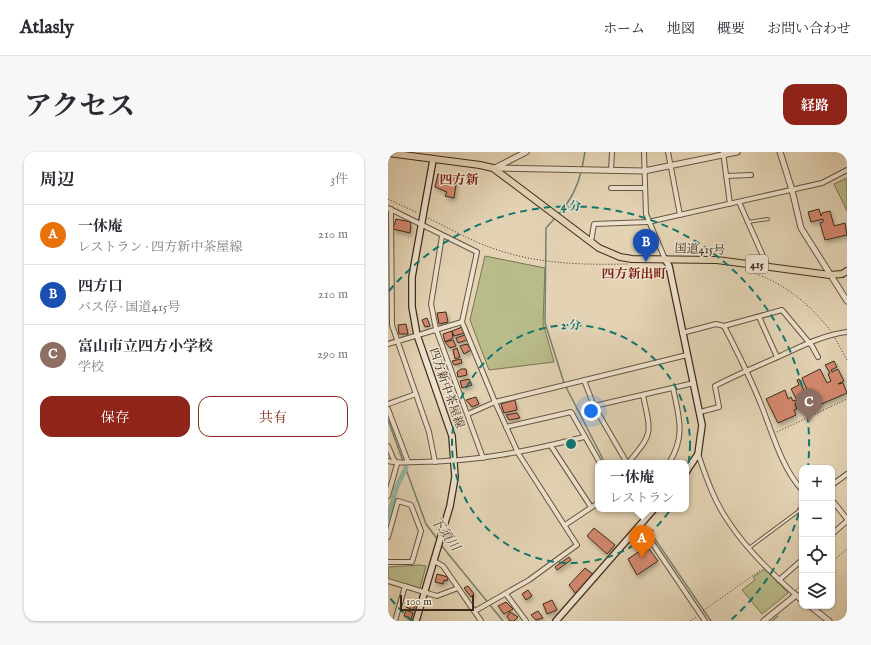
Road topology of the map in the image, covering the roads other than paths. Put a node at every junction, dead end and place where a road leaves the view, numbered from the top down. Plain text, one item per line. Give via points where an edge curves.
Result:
1 (526, 152) edge
2 (612, 152) edge
3 (644, 152) edge
4 (668, 152) edge
5 (737, 152) edge
6 (780, 152) edge
7 (388, 153) edge
8 (724, 154) edge
9 (433, 160) junction
10 (672, 166) junction
11 (493, 168) junction
12 (847, 170) edge
13 (612, 171) junction
14 (644, 171) junction
15 (751, 175) dead end
16 (726, 176) junction
17 (611, 188) dead end
18 (645, 188) junction
19 (792, 190) junction
20 (739, 202) junction
21 (730, 204) junction
22 (389, 209) edge
23 (680, 215) junction
24 (768, 219) dead end
25 (648, 222) junction
26 (747, 223) junction
27 (420, 224) junction
28 (442, 236) junction
29 (591, 242) junction
30 (665, 259) junction
31 (768, 265) junction
32 (847, 271) edge
33 (830, 275) junction
34 (847, 301) edge
35 (759, 317) junction
36 (462, 322) junction
37 (724, 326) junction
38 (436, 329) junction
39 (847, 332) edge
40 (682, 333) junction
41 (417, 335) junction
42 (397, 341) junction
43 (810, 343) junction
44 (388, 344) edge
45 (687, 355) junction
46 (777, 357) junction
47 (818, 357) dead end
48 (747, 370) junction
49 (584, 380) junction
50 (694, 384) junction
51 (673, 388) junction
52 (416, 394) junction
53 (643, 395) junction
54 (495, 402) junction
55 (388, 404) edge
56 (594, 406) junction
57 (388, 409) edge
58 (700, 412) junction
59 (468, 414) junction
60 (506, 427) junction
61 (584, 437) junction
62 (388, 446) edge
63 (551, 446) junction
64 (518, 453) junction
65 (698, 454) junction
66 (483, 458) junction
67 (598, 460) edge
68 (625, 460) edge
69 (630, 460) edge
70 (670, 460) edge
71 (388, 462) edge
72 (408, 462) junction
73 (435, 462) junction
74 (455, 462) junction
75 (397, 464) junction
76 (689, 468) edge
77 (847, 474) edge
78 (835, 483) edge
79 (799, 487) edge
80 (388, 493) edge
81 (833, 501) edge
82 (595, 504) edge
83 (591, 507) junction
84 (651, 512) edge
85 (799, 512) edge
86 (847, 520) edge
87 (565, 525) junction
88 (640, 525) junction
89 (835, 531) edge
90 (388, 537) edge
91 (749, 548) junction
92 (434, 561) junction
93 (388, 562) edge
94 (799, 563) edge
95 (779, 580) junction
96 (388, 581) edge
97 (405, 586) junction
98 (458, 588) junction
99 (425, 592) junction
100 (795, 593) junction
101 (506, 594) junction
102 (799, 597) edge
103 (814, 609) edge
104 (475, 611) junction
105 (395, 621) edge
106 (416, 621) edge
107 (481, 621) edge
108 (526, 621) edge
109 (556, 621) edge
110 (705, 621) edge
111 (764, 621) edge
112 (829, 621) edge

1 - 11 street
2 - 13 street
3 - 14 street
4 - 10 street
5 - 8 street
6 - 19 street
7 - 9 highway, 国道415号 / 415
8 - 10 street
8 - 16 street
9 - 11 highway, 国道415号 / 415
9 - 27 main road, 四方新中茶屋線
10 - 14 street
10 - 23 street
11 - 13 street
11 - 29 highway, 国道415号 / 415
12 - 19 street via 822,183
13 - 14 street
14 - 18 street
15 - 16 street
16 - 21 street
17 - 18 street
18 - 25 street
19 - 20 street
19 - 33 street via 801,228
20 - 21 street
20 - 26 street
21 - 23 street
22 - 27 street
22 - 42 street via 392,325
23 - 25 street
24 - 26 lane
25 - 29 street via 594,224
25 - 30 street
26 - 31 street
27 - 28 street
27 - 41 main road, 四方新中茶屋線 via 411,291
28 - 36 street via 477,252
28 - 38 street via 431,304
29 - 30 highway, 国道415号 / 415 via 620,257
30 - 31 highway, 国道415号 / 415 via 717,260
30 - 40 main road via 669,266
31 - 33 highway, 国道415号 / 415
32 - 33 highway, 国道415号 / 415
33 - 34 street
35 - 37 street
35 - 43 street via 779,310 784,311
35 - 46 street
36 - 38 street
36 - 54 street
37 - 40 street via 716,324
37 - 48 street
38 - 41 street
38 - 59 street
39 - 43 street via 832,334
40 - 45 main road
41 - 42 street
41 - 74 main road, 四方新中茶屋線 via 448,419
42 - 44 street
42 - 52 street
43 - 46 street
43 - 47 street
45 - 49 street
45 - 50 main road
46 - 48 street
48 - 58 street via 715,386 719,407
48 - 79 street via 781,455
49 - 54 street
49 - 56 street
50 - 51 street
50 - 58 main road
51 - 53 street
51 - 70 street via 680,430 678,445
52 - 55 street
52 - 73 street via 429,432
53 - 56 street
53 - 69 street via 649,431 646,442
54 - 59 street
54 - 60 street
56 - 68 street
57 - 72 street
58 - 65 main road
59 - 66 street
60 - 61 street via 571,412
60 - 64 street
61 - 63 street
61 - 67 street
62 - 75 street
63 - 64 street
63 - 83 street
64 - 66 street
64 - 87 street
65 - 76 main road
65 - 91 street via 721,510
66 - 74 street
71 - 75 street
72 - 73 street
72 - 75 street
73 - 74 street
74 - 92 main road, 四方新中茶屋線 via 451,500
75 - 80 street
77 - 78 street
81 - 86 street
82 - 83 street
83 - 87 street
84 - 88 main road
85 - 91 lane
86 - 89 street
87 - 101 street via 577,545
88 - 109 main road
88 - 110 street
90 - 93 street via 398,501 411,505 421,530 412,562
91 - 95 street
92 - 98 street via 443,566
92 - 99 main road, 四方新中茶屋線
94 - 95 street
95 - 100 street
96 - 97 street
97 - 99 street
97 - 105 street
98 - 99 street via 436,596
98 - 104 street
99 - 106 main road, 四方新中茶屋線
100 - 102 street
100 - 111 street
101 - 104 street
101 - 108 street
103 - 112 street
104 - 107 street

